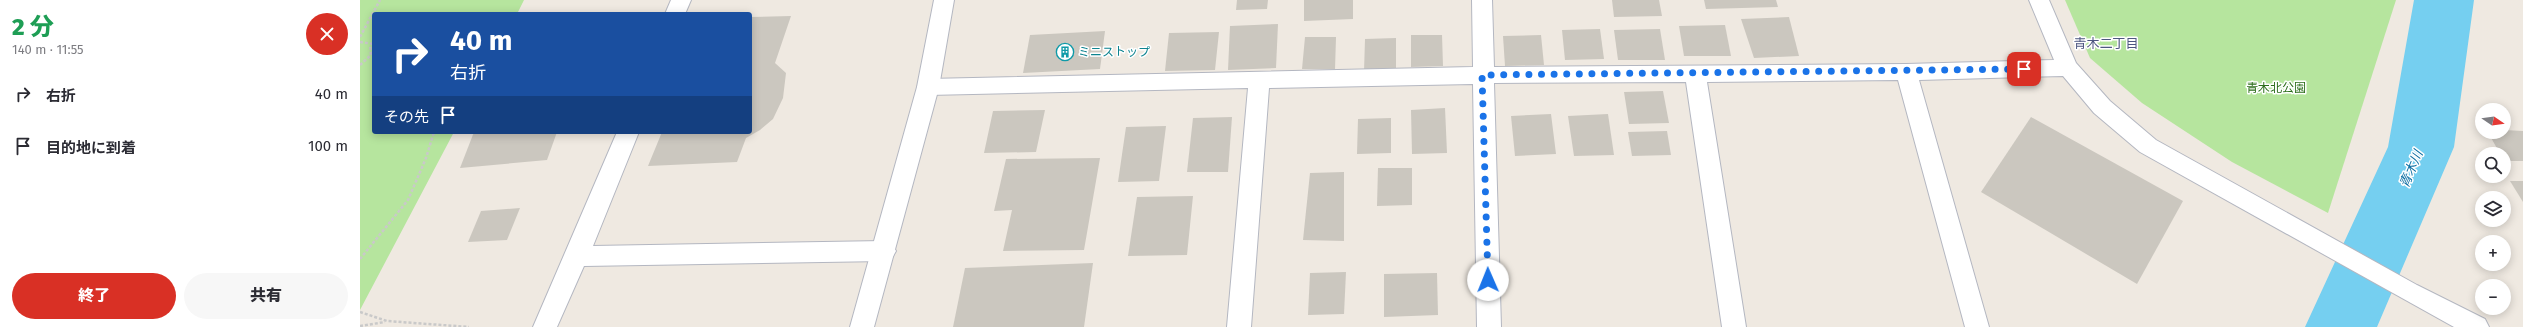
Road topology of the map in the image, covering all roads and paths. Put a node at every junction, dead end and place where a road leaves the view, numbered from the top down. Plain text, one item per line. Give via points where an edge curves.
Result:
1 (380, 0) edge
2 (681, 0) edge
3 (944, 0) edge
4 (1482, 0) edge
5 (2039, 0) edge
6 (374, 12) edge
7 (676, 12) edge
8 (372, 15) edge
9 (360, 37) edge
10 (360, 42) edge
11 (370, 45) joint
12 (360, 66) edge
13 (2068, 68) junction
14 (1906, 72) junction
15 (1695, 74) junction
16 (1482, 75) junction
17 (1259, 82) junction
18 (928, 87) junction
19 (433, 134) edge
20 (627, 134) edge
21 (884, 251) junction
22 (577, 256) junction
23 (360, 259) edge
24 (360, 312) edge
25 (387, 321) junction
26 (2464, 324) edge
27 (360, 326) edge
28 (455, 326) edge
29 (469, 327) edge
30 (545, 327) edge
31 (862, 327) edge
32 (1239, 327) edge
33 (1489, 327) edge
34 (1734, 327) edge
35 (1977, 327) edge

1 - 6 path
2 - 7 street
3 - 18 street
4 - 16 street
5 - 13 street
8 - 9 path
10 - 11 path
11 - 12 path via 371,56
13 - 14 street
13 - 26 street via 2102,107 2148,146
14 - 15 street
14 - 35 street
15 - 16 street
15 - 34 street
16 - 17 street
16 - 33 street
17 - 18 street
17 - 32 street
18 - 21 street
19 - 23 path via 408,200
20 - 22 street
21 - 22 street
21 - 31 street
22 - 30 street
24 - 25 path
25 - 27 path
25 - 28 path
28 - 29 path

